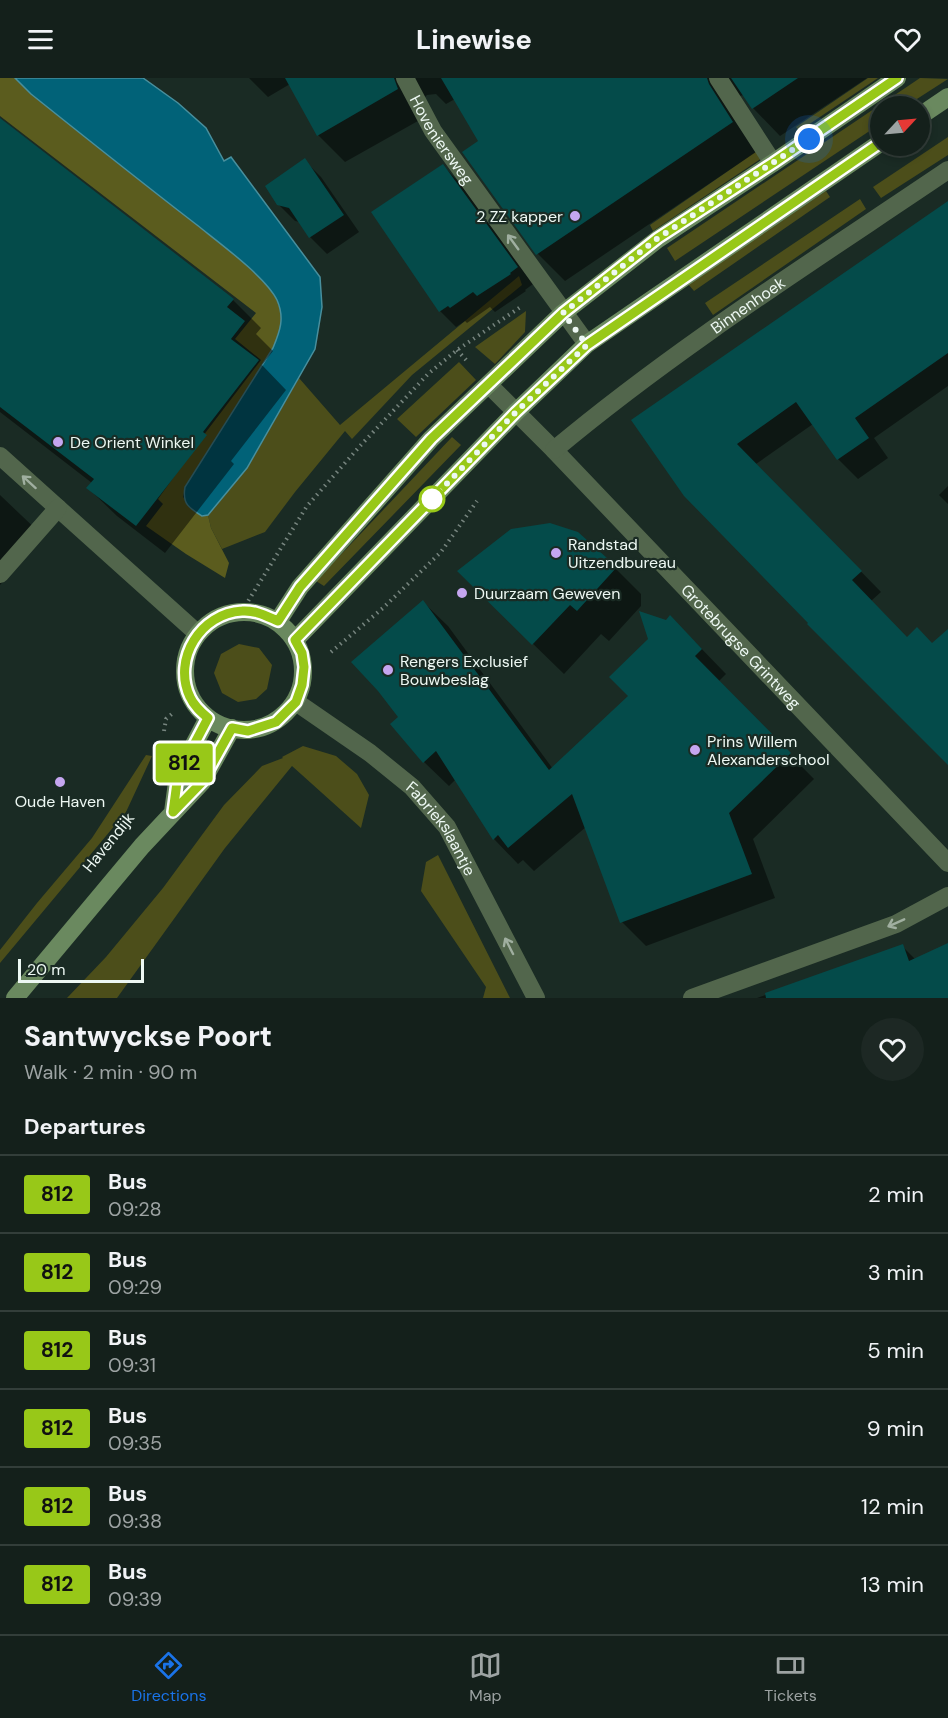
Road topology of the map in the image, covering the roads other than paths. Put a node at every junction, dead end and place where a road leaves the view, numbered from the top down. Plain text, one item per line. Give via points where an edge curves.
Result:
1 (405, 78) edge
2 (718, 78) edge
3 (897, 78) edge
4 (948, 97) edge
5 (930, 109) edge
6 (870, 150) edge
7 (773, 163) junction
8 (948, 170) edge
9 (563, 313) junction
10 (587, 345) junction
11 (489, 385) junction
12 (516, 412) junction
13 (554, 450) junction
14 (0, 456) edge
15 (58, 508) junction
16 (0, 574) edge
17 (278, 621) junction
18 (197, 633) junction
19 (295, 640) junction
20 (296, 702) junction
21 (208, 718) junction
22 (232, 728) junction
23 (173, 812) junction
24 (948, 863) edge
25 (948, 897) edge
26 (15, 998) edge
27 (536, 998) edge
28 (692, 998) edge

9 -> 1 street, Hoveniersweg via 433,131
2 - 7 street
3 - 7 main road
4 - 5 main road
6 - 10 main road
7 - 9 main road via 658,238
8 - 13 street, Binnenhoek via 716,327
9 - 10 street, Hoveniersweg
9 - 11 main road
10 - 12 main road
11 - 12 street, Grotebrugse Grintweg
11 - 17 main road via 431,439 385,490 300,587
12 - 13 street, Grotebrugse Grintweg
12 - 19 main road
13 - 24 street, Grotebrugse Grintweg
15 -> 14 street
15 - 16 street
15 - 18 street
17 - 18 main road via 242,611 225,614
17 - 19 main road
18 - 21 main road via 185,658 186,685 190,698
19 - 20 main road via 304,667
20 - 22 main road via 276,722 248,731
27 -> 20 street, Fabriekslaantje via 447,827 412,788 370,753
21 - 22 main road
21 - 23 main road via 178,775
22 - 23 main road, Havendijk via 202,782
23 - 26 main road, Havendijk
25 -> 28 street via 896,924

